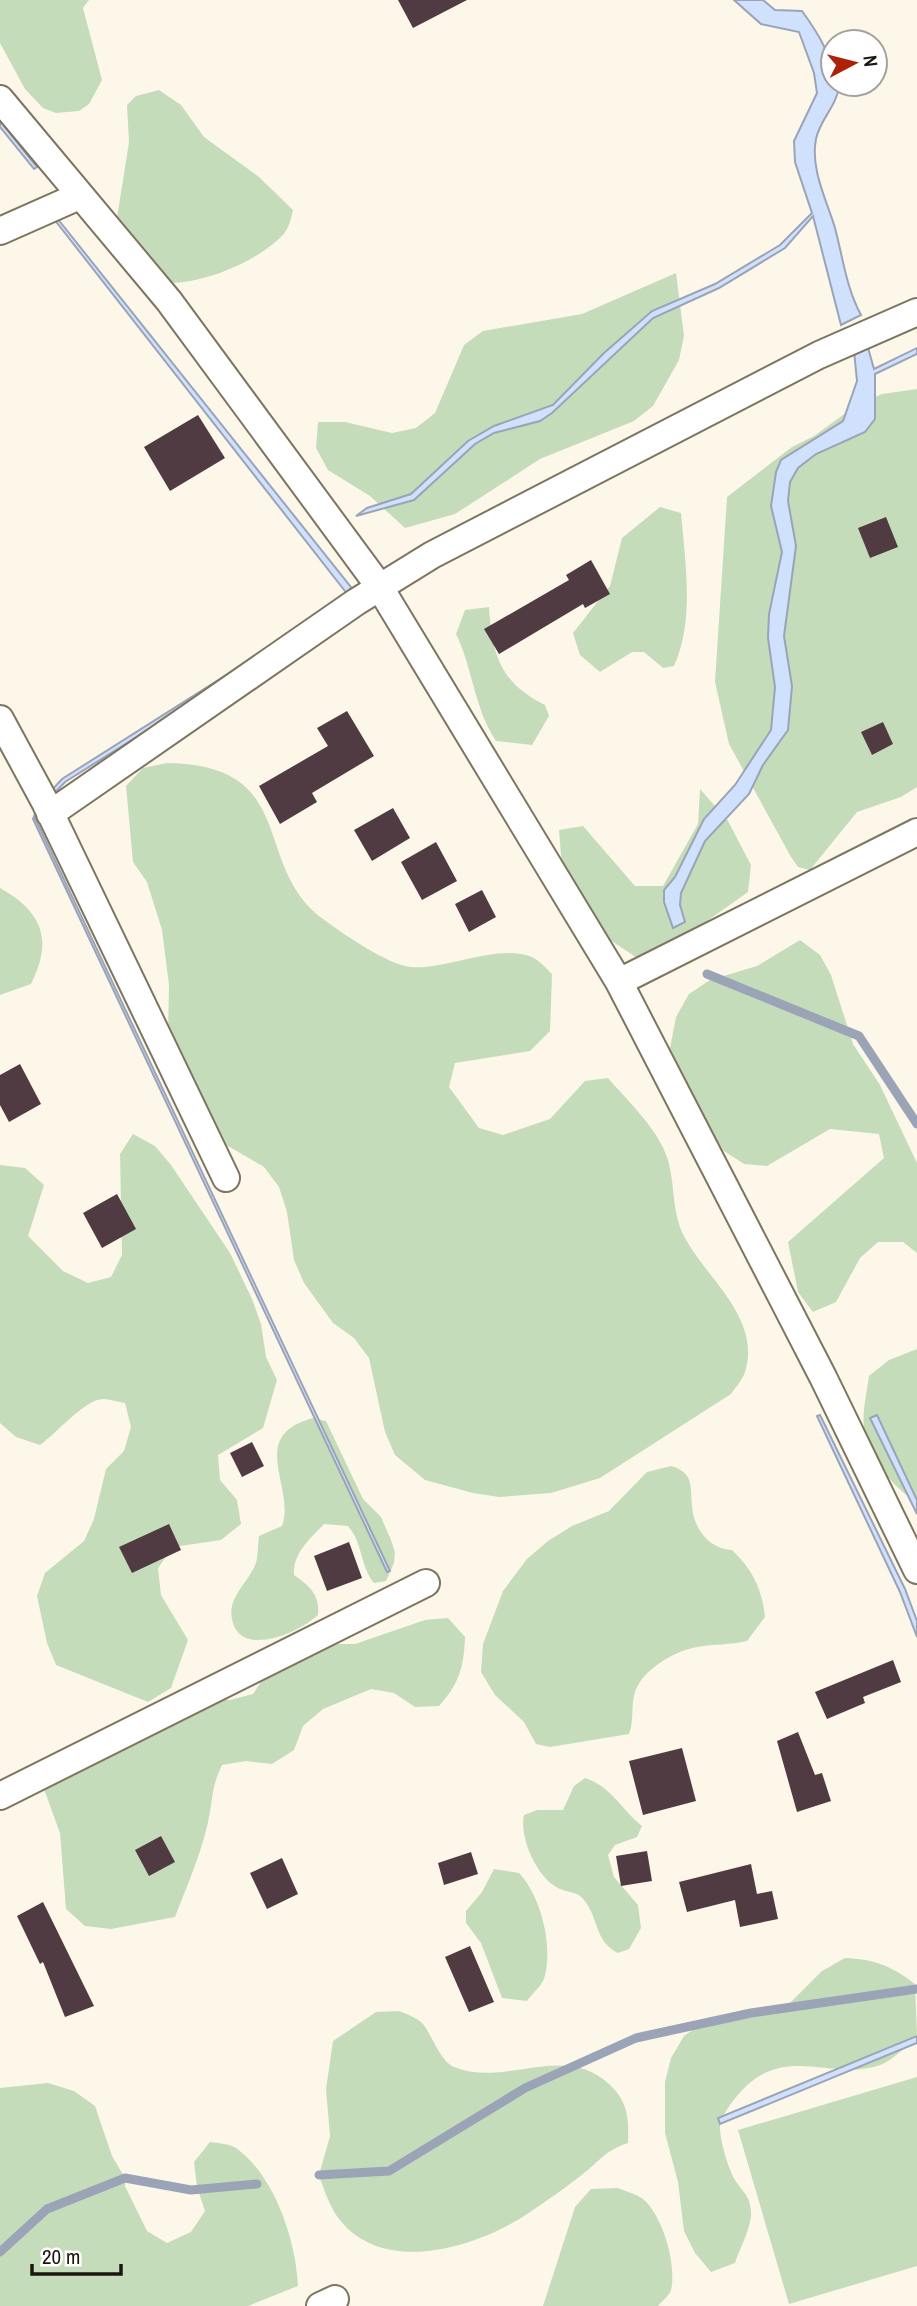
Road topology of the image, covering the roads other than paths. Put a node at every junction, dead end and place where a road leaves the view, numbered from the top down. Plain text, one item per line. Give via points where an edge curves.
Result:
1 (0, 99) edge
2 (79, 196) junction
3 (0, 231) edge
4 (917, 312) edge
5 (379, 586) junction
6 (0, 719) edge
7 (50, 814) junction
8 (917, 832) edge
9 (619, 982) junction
10 (226, 1178) dead end
11 (917, 1570) edge
12 (426, 1583) dead end
13 (0, 1796) edge

1 - 2 street
2 - 3 street
2 - 5 street via 169,301
4 - 5 street via 807,361
5 - 7 street
5 - 9 street
6 - 7 street
7 - 10 street
8 - 9 street
9 - 11 street
12 - 13 street

